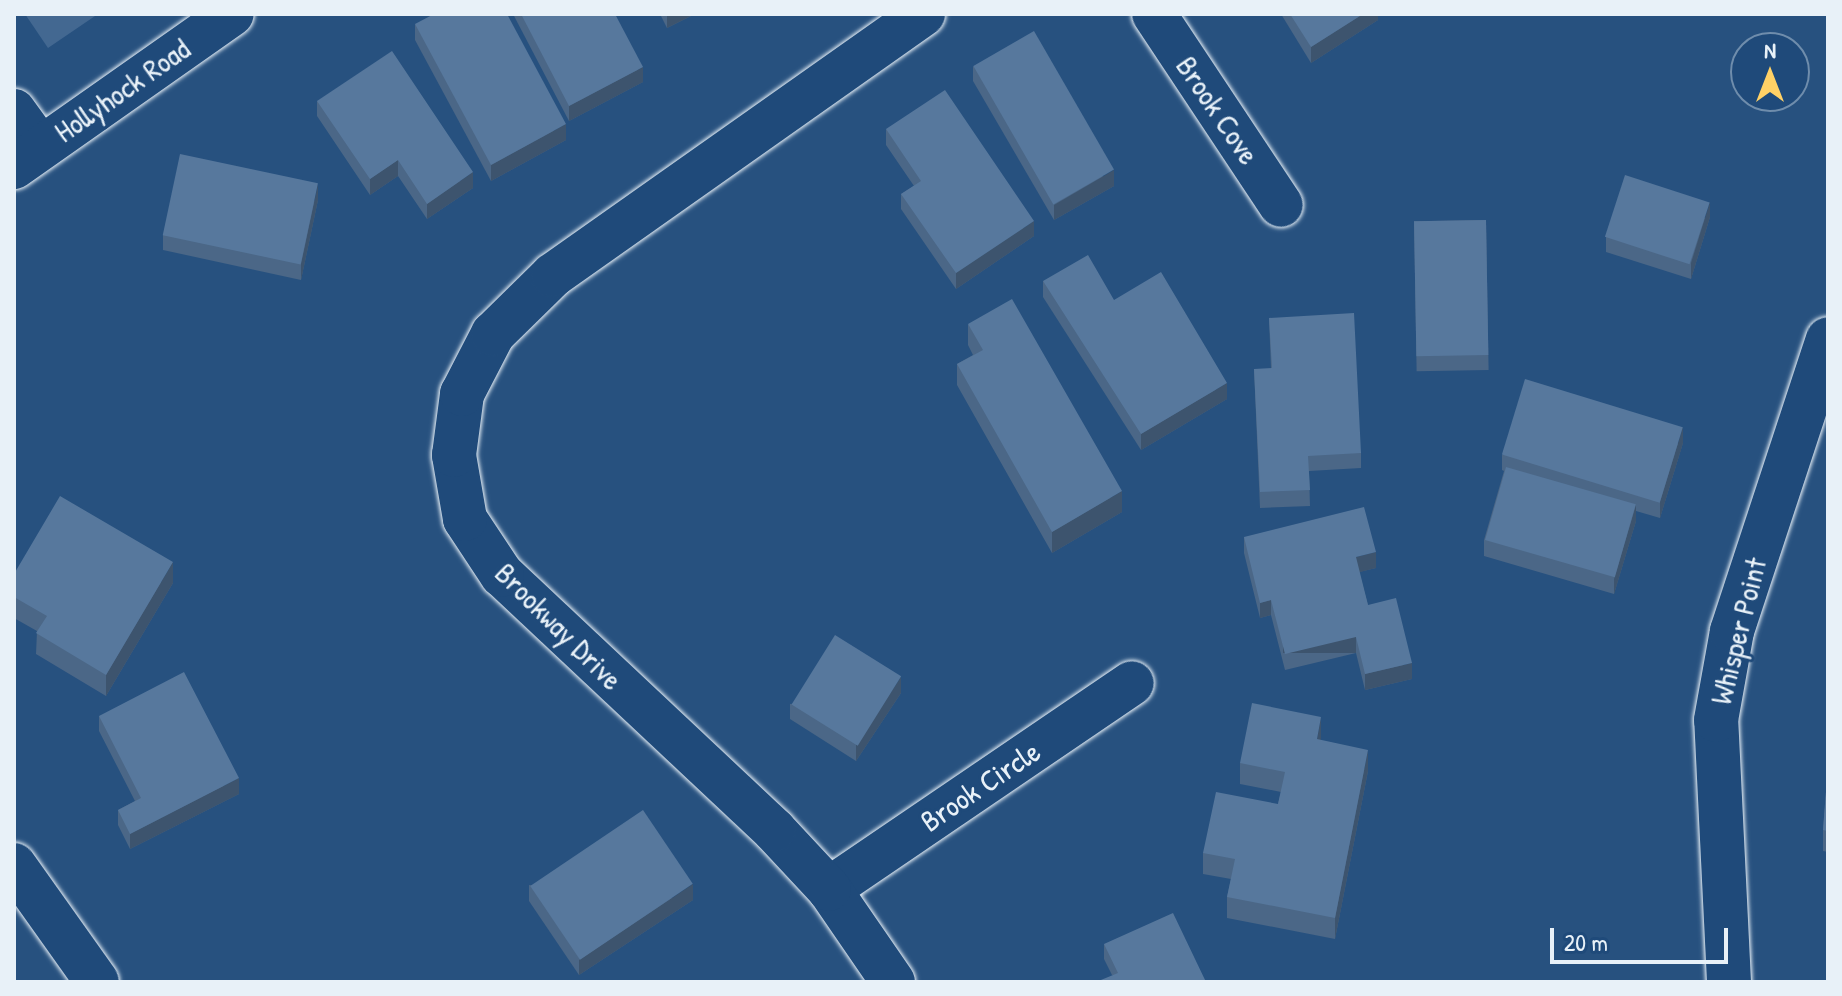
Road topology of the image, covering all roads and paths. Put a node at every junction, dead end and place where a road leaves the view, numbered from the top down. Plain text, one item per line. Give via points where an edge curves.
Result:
1 (232, 14) edge
2 (923, 14) edge
3 (1154, 14) edge
4 (14, 111) edge
5 (27, 157) edge
6 (1281, 205) dead end
7 (1828, 339) edge
8 (1132, 683) dead end
9 (14, 865) edge
10 (829, 889) junction
11 (97, 982) edge
12 (893, 982) edge
13 (1729, 982) edge

1 - 5 street, Hollyhock Road
2 - 10 street, Brookway Drive via 553,275 493,334 462,394 454,455 465,519 502,575 774,830
3 - 6 street, Brook Cove
4 - 5 street
7 - 13 street, Whisper Point via 1732,631 1716,720
8 - 10 street, Brook Circle
9 - 11 street
10 - 12 street, Brookway Drive

